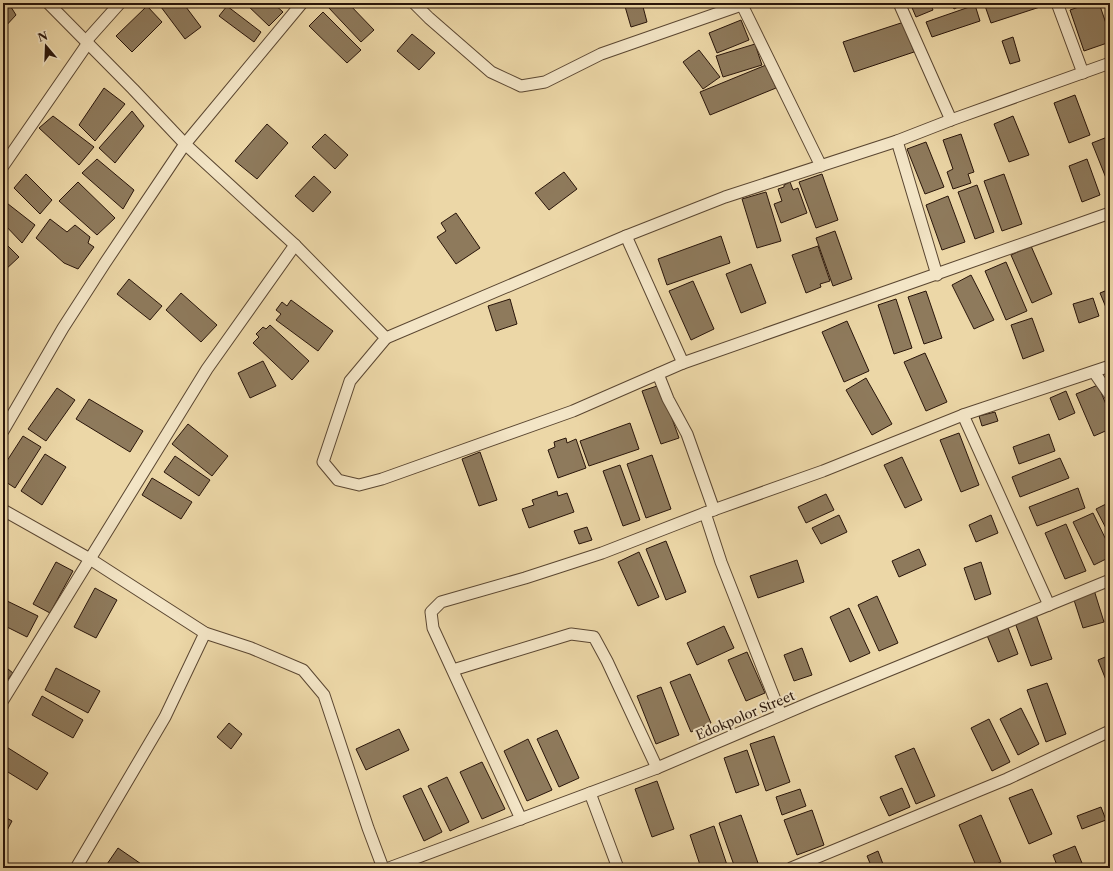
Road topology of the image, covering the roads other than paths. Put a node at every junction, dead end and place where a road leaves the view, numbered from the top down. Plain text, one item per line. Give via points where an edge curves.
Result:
1 (48, 3) edge
2 (120, 3) edge
3 (302, 3) edge
4 (414, 3) edge
5 (899, 3) edge
6 (1057, 3) edge
7 (745, 4) edge
8 (87, 42) junction
9 (1110, 63) edge
10 (1083, 73) junction
11 (952, 120) junction
12 (897, 141) junction
13 (185, 144) junction
14 (3, 166) edge
15 (821, 166) junction
16 (1110, 213) edge
17 (626, 236) junction
18 (295, 245) junction
19 (937, 275) junction
20 (386, 338) junction
21 (683, 363) junction
22 (1110, 366) edge
23 (1094, 372) junction
24 (658, 374) junction
25 (1110, 395) edge
26 (963, 415) junction
27 (3, 431) edge
28 (3, 510) edge
29 (709, 511) junction
30 (90, 559) junction
31 (1110, 580) edge
32 (1050, 605) junction
33 (205, 633) junction
34 (453, 670) junction
35 (3, 700) edge
36 (781, 715) junction
37 (1110, 731) edge
38 (657, 768) junction
39 (590, 793) junction
40 (521, 819) junction
41 (76, 868) edge
42 (384, 868) edge
43 (389, 868) edge
44 (618, 868) edge
45 (791, 868) edge

1 - 8 street
2 - 8 street
3 - 13 street
4 - 7 street via 491,72 521,86 545,82 601,54
5 - 11 street
6 - 10 street
7 - 15 street
8 - 13 street
8 - 14 street
9 - 10 street
10 - 11 street
11 - 12 street
12 - 15 street
12 - 19 street
13 - 18 street
13 - 27 street via 63,328
15 - 17 street via 725,197
16 - 19 street
17 - 20 street
17 - 21 street
18 - 20 street
18 - 30 street via 207,369
19 - 21 street
20 - 24 street via 350,381 323,462 338,480 359,485 382,479 573,411
21 - 24 street
22 - 23 street
23 - 25 street
23 - 26 street
24 - 29 street via 687,434
26 - 29 street via 823,471
26 - 32 street
28 - 30 street
29 - 34 street via 602,553 441,602 431,612 433,628
29 - 36 street via 721,562
30 - 33 street
30 - 35 street
31 - 32 street, Edokpolor Street
32 - 36 street, Edokpolor Street
33 - 41 street via 165,717
33 - 42 street via 251,648 303,670 324,695 368,828
34 - 38 street via 571,634 594,636
34 - 40 street
36 - 38 street, Edokpolor Street
37 - 45 street via 1007,779
38 - 39 street, Edokpolor Street
39 - 40 street, Edokpolor Street
39 - 44 street
40 - 43 street, Edokpolor Street

